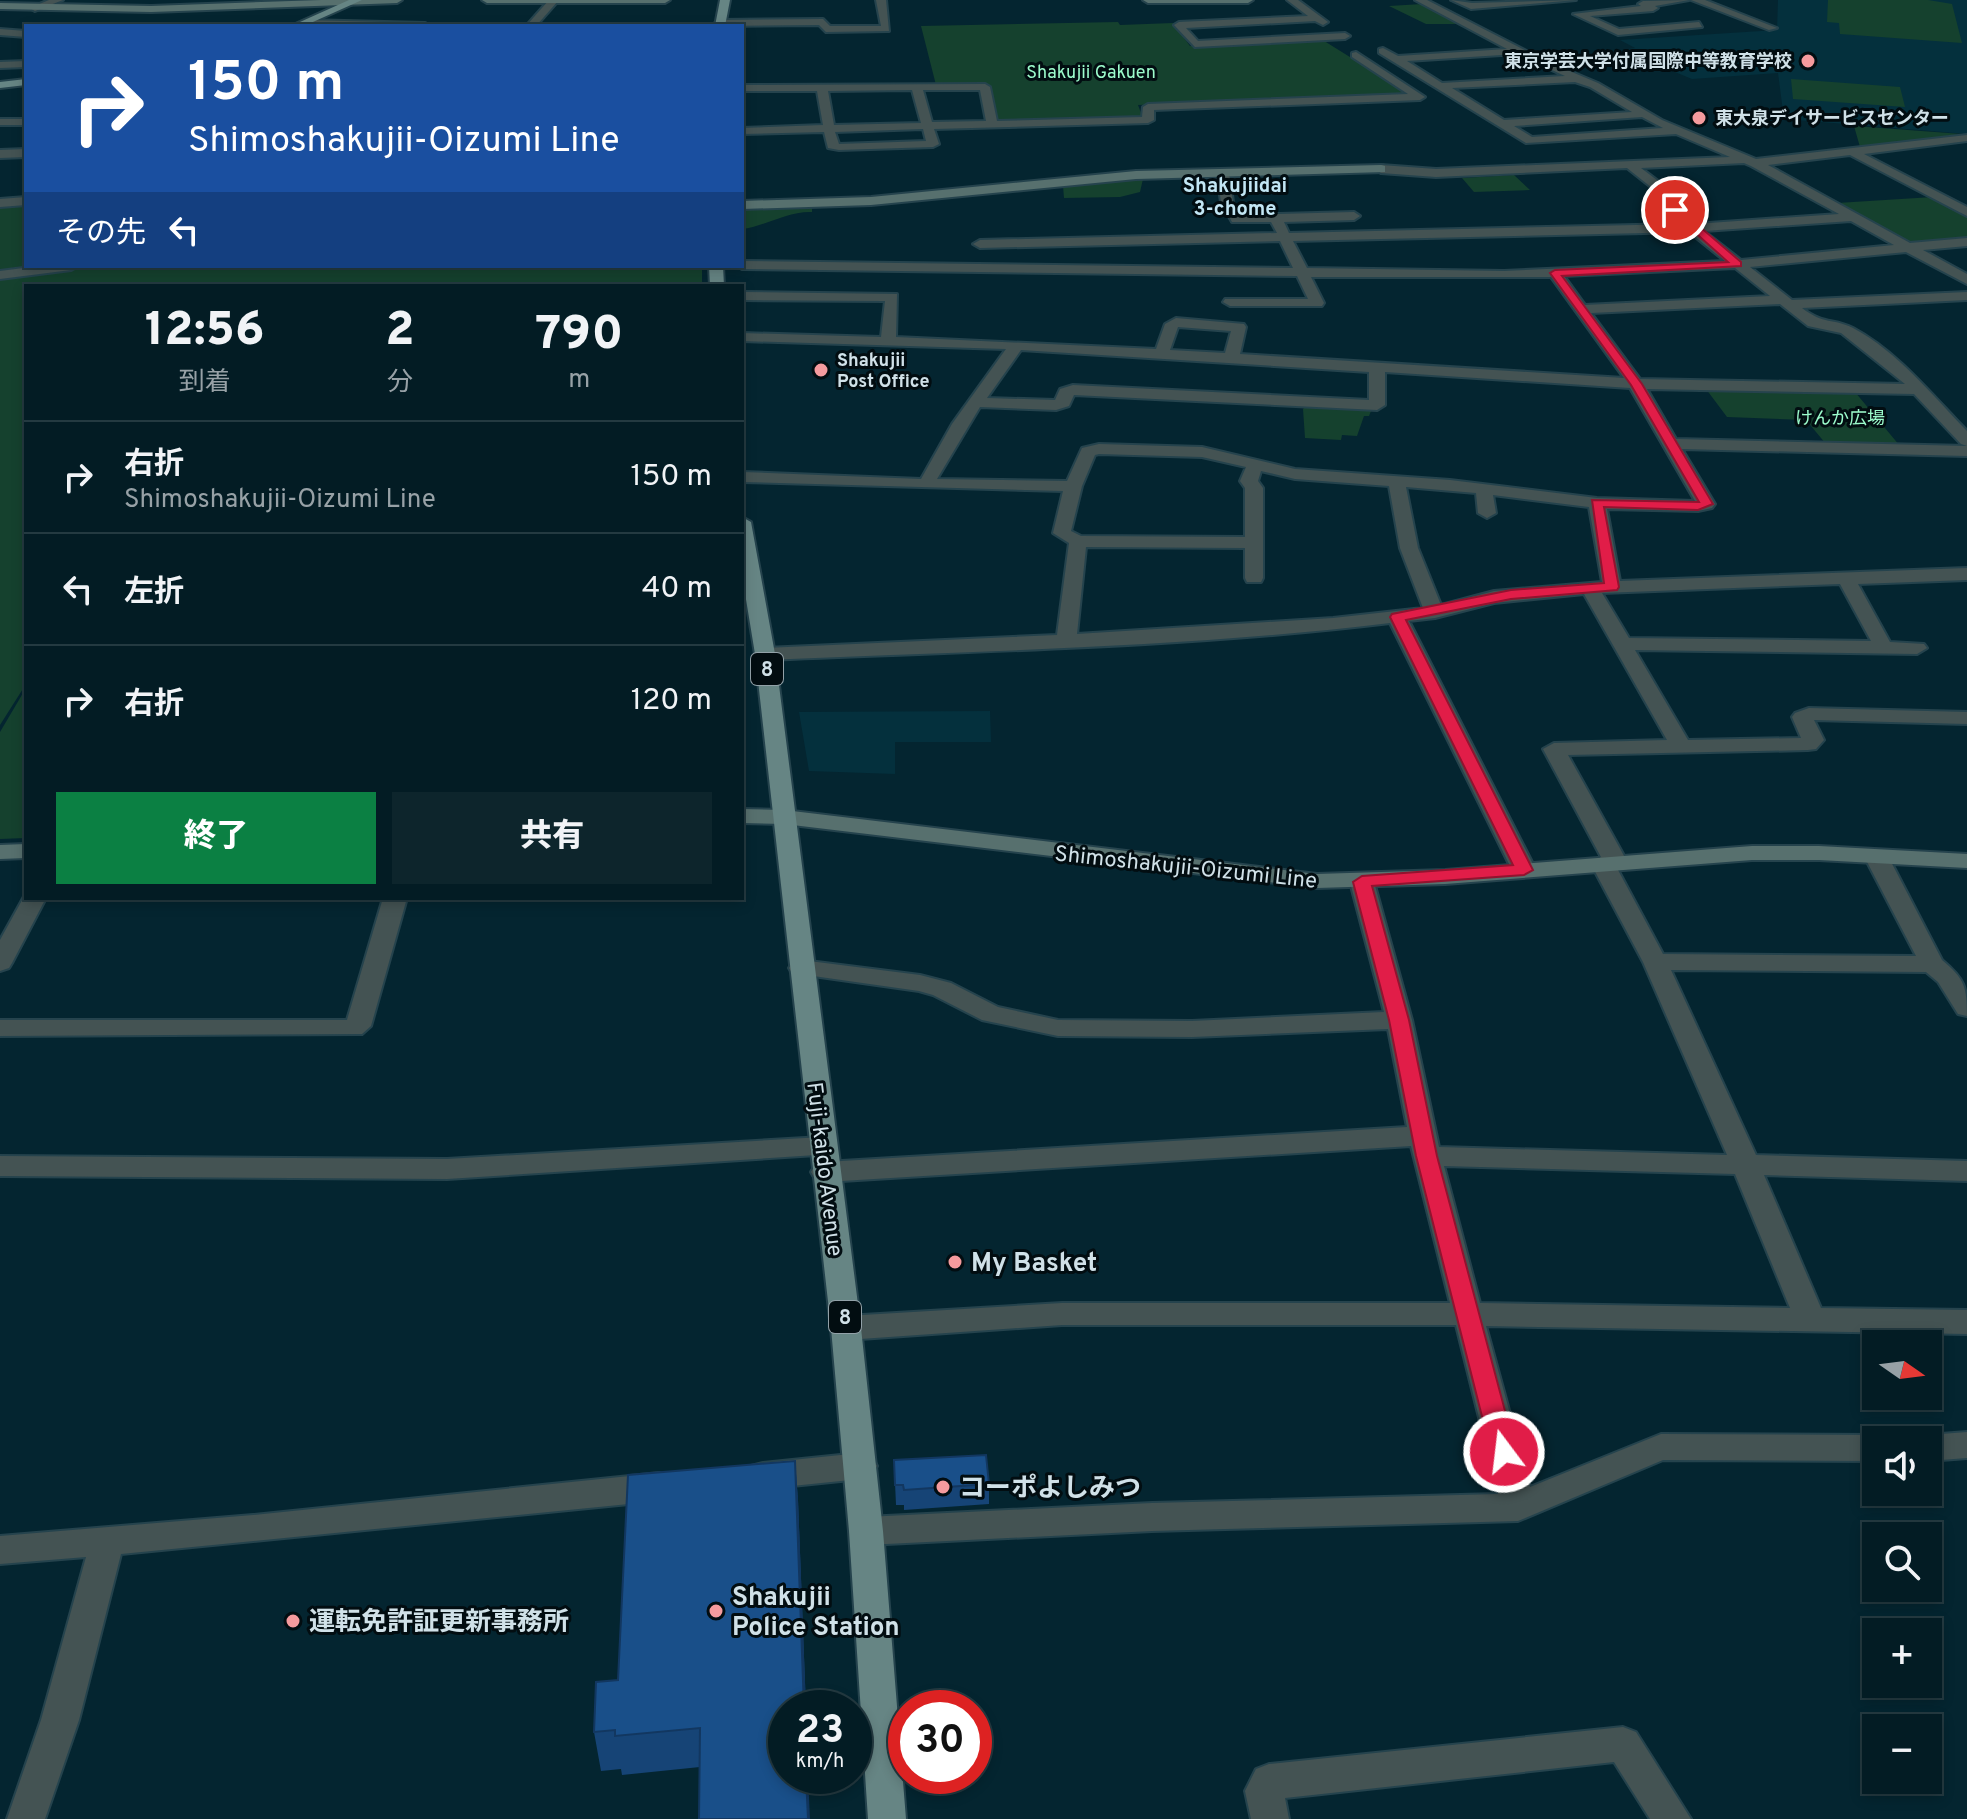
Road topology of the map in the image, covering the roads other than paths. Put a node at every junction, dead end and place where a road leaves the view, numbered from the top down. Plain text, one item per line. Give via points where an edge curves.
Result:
1 (58, 0) edge
2 (215, 0) edge
3 (397, 0) edge
4 (487, 0) edge
5 (665, 0) edge
6 (725, 0) edge
7 (881, 0) edge
8 (1148, 0) edge
9 (1188, 0) edge
10 (1248, 0) edge
11 (1292, 0) edge
12 (1420, 0) edge
13 (1456, 0) edge
14 (1571, 0) edge
15 (1587, 0) edge
16 (1684, 0) edge
17 (1696, 0) edge
18 (355, 1) edge
19 (553, 1) edge
20 (204, 6) junction
21 (2, 7) edge
22 (35, 8) junction
23 (1653, 8) junction
24 (1613, 11) junction
25 (1664, 13) dead end
26 (1676, 17) dead end
27 (1317, 18) junction
28 (301, 24) edge
29 (533, 24) edge
30 (720, 24) edge
31 (1772, 28) dead end
32 (0, 32) edge
33 (24, 34) edge
34 (1499, 40) junction
35 (1520, 51) junction
36 (1356, 55) dead end
37 (1394, 59) junction
38 (24, 64) edge
39 (1544, 64) junction
40 (0, 65) edge
41 (1515, 66) dead end
42 (1581, 79) junction
43 (24, 82) edge
44 (0, 85) edge
45 (1438, 86) junction
46 (744, 88) edge
47 (822, 88) junction
48 (917, 88) junction
49 (1644, 114) junction
50 (0, 122) edge
51 (24, 122) edge
52 (1501, 124) junction
53 (992, 125) junction
54 (928, 127) junction
55 (828, 129) junction
56 (1679, 130) junction
57 (744, 131) edge
58 (1967, 138) edge
59 (1943, 140) junction
60 (1967, 152) edge
61 (24, 153) edge
62 (1854, 153) junction
63 (0, 154) edge
64 (1749, 161) junction
65 (1631, 166) junction
66 (1223, 173) junction
67 (24, 201) edge
68 (0, 203) edge
69 (744, 205) edge
70 (1967, 212) edge
71 (1354, 216) dead end
72 (1856, 217) junction
73 (1276, 219) junction
74 (977, 228) dead end
75 (1692, 228) junction
76 (1286, 238) junction
77 (1967, 242) edge
78 (980, 244) junction
79 (1476, 244) junction
80 (1912, 248) junction
81 (1737, 264) junction
82 (744, 265) edge
83 (55, 268) edge
84 (985, 268) junction
85 (1303, 272) junction
86 (1555, 273) junction
87 (0, 275) edge
88 (1499, 275) junction
89 (1967, 280) edge
90 (744, 296) edge
91 (1967, 296) edge
92 (1230, 302) dead end
93 (1785, 302) junction
94 (1583, 309) junction
95 (744, 337) edge
96 (888, 339) junction
97 (1017, 345) junction
98 (1162, 353) junction
99 (1232, 357) junction
100 (1377, 367) junction
101 (1636, 384) junction
102 (1917, 389) junction
103 (976, 402) junction
104 (1967, 441) edge
105 (1673, 444) junction
106 (1967, 451) edge
107 (1255, 465) junction
108 (744, 477) edge
109 (1397, 481) junction
110 (926, 484) junction
111 (1073, 486) junction
112 (1484, 489) junction
113 (1597, 503) junction
114 (1487, 513) dead end
115 (744, 533) edge
116 (1078, 541) junction
117 (1177, 542) junction
118 (1254, 543) junction
119 (1178, 566) dead end
120 (1967, 574) edge
121 (1254, 578) dead end
122 (1846, 579) junction
123 (1612, 587) junction
124 (1590, 588) junction
125 (1435, 612) junction
126 (1397, 617) junction
127 (1066, 641) junction
128 (1623, 644) junction
129 (1884, 648) junction
130 (1917, 648) dead end
131 (765, 654) junction
132 (1967, 718) edge
133 (1680, 745) junction
134 (744, 816) edge
135 (784, 817) junction
136 (24, 851) edge
137 (0, 852) edge
138 (1876, 856) junction
139 (1967, 861) edge
140 (1610, 864) junction
141 (1524, 870) junction
142 (1362, 882) junction
143 (33, 900) edge
144 (394, 900) edge
145 (1655, 962) junction
146 (0, 963) edge
147 (801, 968) junction
148 (1949, 973) edge
149 (1967, 1008) edge
150 (1399, 1020) junction
151 (0, 1028) edge
152 (1424, 1146) junction
153 (824, 1160) junction
154 (1744, 1162) junction
155 (0, 1166) edge
156 (1967, 1171) edge
157 (1468, 1314) junction
158 (1810, 1318) junction
159 (1967, 1322) edge
160 (846, 1328) junction
161 (1967, 1445) edge
162 (1862, 1448) edge
163 (1942, 1448) edge
164 (860, 1466) junction
165 (1518, 1507) junction
166 (866, 1531) junction
167 (108, 1540) junction
168 (0, 1550) edge
169 (26, 1819) edge
170 (887, 1819) edge
171 (1270, 1819) edge
172 (1672, 1819) edge

1 - 22 street
2 - 20 street
3 - 18 street
4 - 19 street
5 - 19 street
6 - 30 main road
7 - 30 street via 886,29 826,29 822,17
8 - 9 street
9 - 10 street
11 - 27 street
12 - 34 street
13 - 14 street via 1471,6
15 - 24 street
16 - 23 street via 1641,3
17 - 31 street
18 - 20 street
18 - 28 main road
19 - 29 street
20 - 22 street
21 - 22 street
23 - 24 street
23 - 25 street
24 - 26 street via 1578,14 1618,32 1702,27
27 - 27 street via 1180,24 1179,25 1195,44 1345,36
32 - 33 street
34 - 35 street
34 - 37 street via 1383,51
35 - 37 street
35 - 39 street
36 - 53 street via 1420,97 1148,107 1148,120
37 - 45 street
38 - 40 street
39 - 41 street
39 - 42 street
42 - 45 street
42 - 49 street
43 - 44 main road
45 - 52 street
46 - 47 street
47 - 48 street
47 - 55 street
48 - 53 street via 985,87
48 - 54 street
49 - 52 street
49 - 56 street
50 - 51 street
52 - 56 street via 1530,141
53 - 54 street
54 - 55 street
54 - 55 street via 933,144 835,147
55 - 57 street
56 - 64 street
58 - 59 street
59 - 60 street
59 - 62 street
61 - 63 street
62 - 64 street
62 - 70 street
64 - 65 street
64 - 72 street
65 - 66 street via 1422,174 1381,169
65 - 75 street via 1678,202 1675,212
66 - 69 street via 1111,177 871,201
66 - 73 street via 1227,202 1237,219
67 - 68 street
71 - 73 street
72 - 75 street
72 - 80 street
73 - 76 street
74 - 78 street
75 - 79 street
75 - 81 street
76 - 78 street
76 - 79 street
76 - 85 street
77 - 80 street
78 - 84 street
79 - 88 street
80 - 81 street
80 - 89 street
81 - 86 street
81 - 93 street
82 - 84 street
83 - 87 street
84 - 85 street
85 - 88 street
85 - 92 street via 1316,304
86 - 88 street
86 - 94 street
90 - 96 street via 892,297
91 - 93 street
93 - 94 street
93 - 102 street via 1816,325 1851,332
94 - 101 street
95 - 96 street
96 - 97 street
97 - 98 street
97 - 103 street
98 - 99 street
98 - 99 street via 1176,322 1239,327
99 - 100 street
100 - 101 street
100 - 103 street via 1377,405 1073,390 1056,405
101 - 102 street
101 - 105 street
102 - 104 street
103 - 110 street
105 - 106 street
105 - 113 street via 1704,506
107 - 109 street via 1289,474
107 - 111 street via 1202,452 1099,449 1088,452
107 - 118 street via 1249,481 1254,488
108 - 110 street
109 - 112 street
109 - 125 street via 1403,533
110 - 111 street
111 - 116 street via 1062,533
112 - 113 street
112 - 114 street
113 - 123 street
115 - 131 main road, Fuji-kaido Avenue / 8
116 - 117 street
116 - 127 street
117 - 118 street
117 - 119 street
118 - 121 street
120 - 122 street
122 - 123 street
122 - 129 street
123 - 124 street
124 - 125 street via 1494,597
124 - 128 street
125 - 126 street
126 - 127 street
126 - 141 street
127 - 131 street
128 - 129 street
128 - 133 street
129 - 130 street
131 - 135 main road, Fuji-kaido Avenue / 8
132 - 133 street via 1809,714 1802,717 1812,743
133 - 140 street via 1554,749
134 - 135 street, Shimoshakujii-Oizumi Line
135 - 142 street, Shimoshakujii-Oizumi Line via 1228,872
135 - 147 main road, Fuji-kaido Avenue / 8
136 - 137 street
138 - 139 street, Shimoshakujii-Oizumi Line
138 - 140 street, Shimoshakujii-Oizumi Line via 1752,853
138 - 148 street
140 - 141 street, Shimoshakujii-Oizumi Line
140 - 145 street
141 - 142 street, Shimoshakujii-Oizumi Line
142 - 150 street
143 - 146 street
144 - 151 street via 358,1026 353,1028
145 - 148 street
145 - 154 street
147 - 150 street via 920,983 991,1014 1058,1028 1192,1029
147 - 153 main road, Fuji-kaido Avenue / 8
148 - 149 street
150 - 152 street
152 - 153 street
152 - 154 street
152 - 157 street
153 - 155 street via 447,1169
153 - 160 main road, Fuji-kaido Avenue / 8
154 - 156 street
154 - 158 street
157 - 158 street
157 - 160 street via 1062,1314
157 - 165 street
158 - 159 street
160 - 164 main road, Fuji-kaido Avenue / 8
161 - 163 street
162 - 165 street via 1661,1447
164 - 166 main road, Fuji-kaido Avenue / 8
164 - 167 street
165 - 166 street
166 - 170 main road, Fuji-kaido Avenue / 8
167 - 168 street
167 - 169 street via 60,1720
171 - 172 street via 1264,1791 1269,1782 1623,1744

